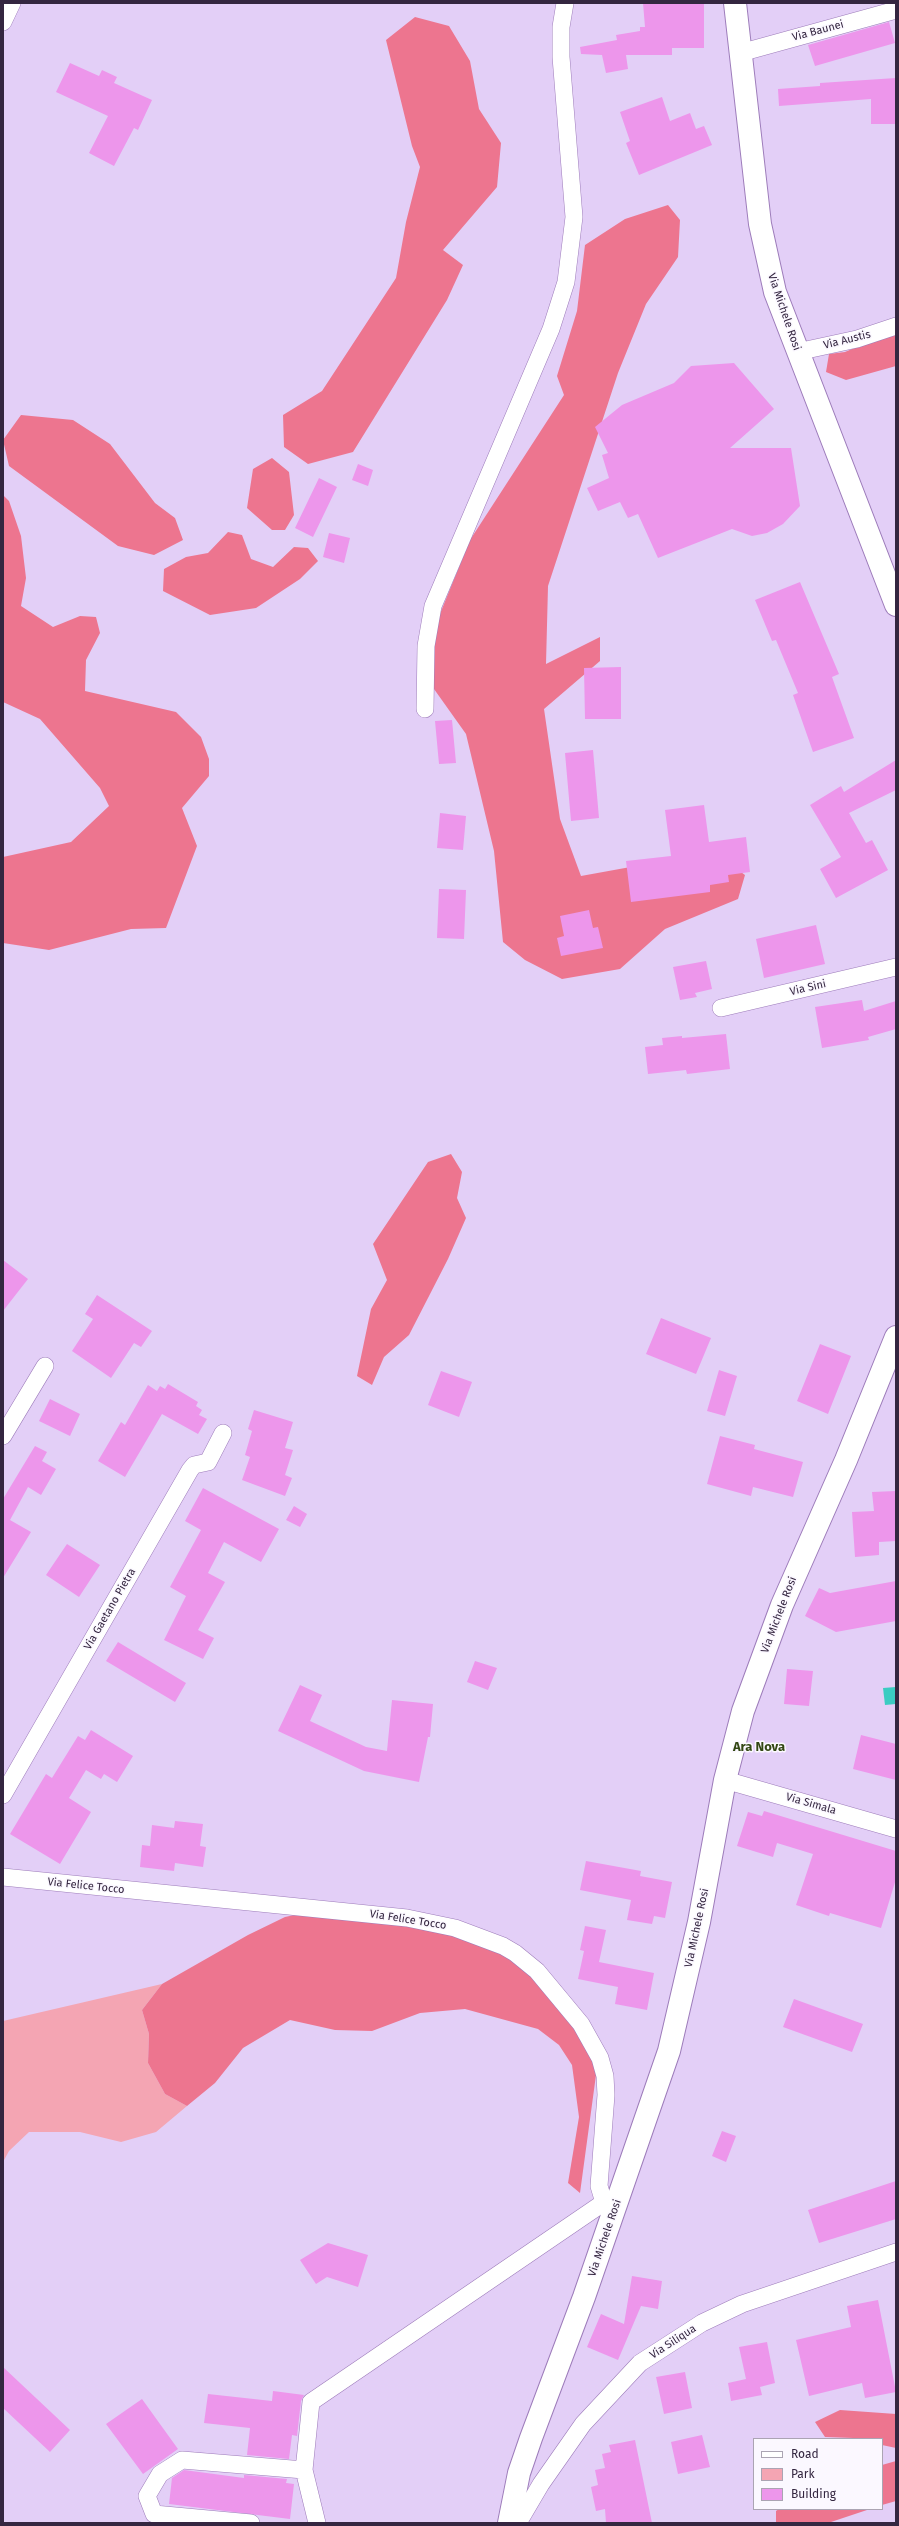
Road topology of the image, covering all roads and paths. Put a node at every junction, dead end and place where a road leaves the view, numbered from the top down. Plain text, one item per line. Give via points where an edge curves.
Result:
1 (12, 3) edge
2 (566, 3) edge
3 (735, 3) edge
4 (896, 10) edge
5 (3, 22) edge
6 (740, 52) junction
7 (896, 326) edge
8 (797, 352) junction
9 (896, 605) edge
10 (425, 709) dead end
11 (896, 967) edge
12 (721, 1008) dead end
13 (896, 1338) edge
14 (45, 1366) dead end
15 (223, 1433) dead end
16 (3, 1436) edge
17 (725, 1780) junction
18 (3, 1794) edge
19 (896, 1829) edge
20 (3, 1877) edge
21 (610, 2206) junction
22 (896, 2252) edge
23 (304, 2470) junction
24 (251, 2523) edge
25 (317, 2523) edge
26 (509, 2523) edge
27 (518, 2523) edge

1 - 5 street
2 - 10 street via 561,26 561,57 574,217 567,277 551,328 433,606 426,646
3 - 6 street, Via Michele Rosi
4 - 6 street, Via Baunei
6 - 8 street, Via Michele Rosi via 763,237 775,292
7 - 8 street, Via Austis via 857,339
8 - 9 street, Via Michele Rosi
11 - 12 street, Via Sini
13 - 17 street, Via Michele Rosi via 782,1605 744,1711
14 - 16 street
15 - 18 street, Via Gaetano Pietra via 208,1462 194,1465 190,1470
17 - 19 street, Via Simala
17 - 21 street, Via Michele Rosi via 699,1922 669,2051
20 - 21 street, Via Felice Tocco via 396,1916 455,1928 503,1946 537,1971 581,2024 600,2058 605,2076 606,2095 598,2181 600,2191
21 - 23 street via 312,2402
21 - 26 street, Via Michele Rosi via 519,2473
22 - 27 street, Via Siliqua via 742,2304 702,2323 652,2355 627,2375 583,2424 541,2484
23 - 24 street via 182,2460 160,2474 147,2496 154,2514
23 - 25 street

